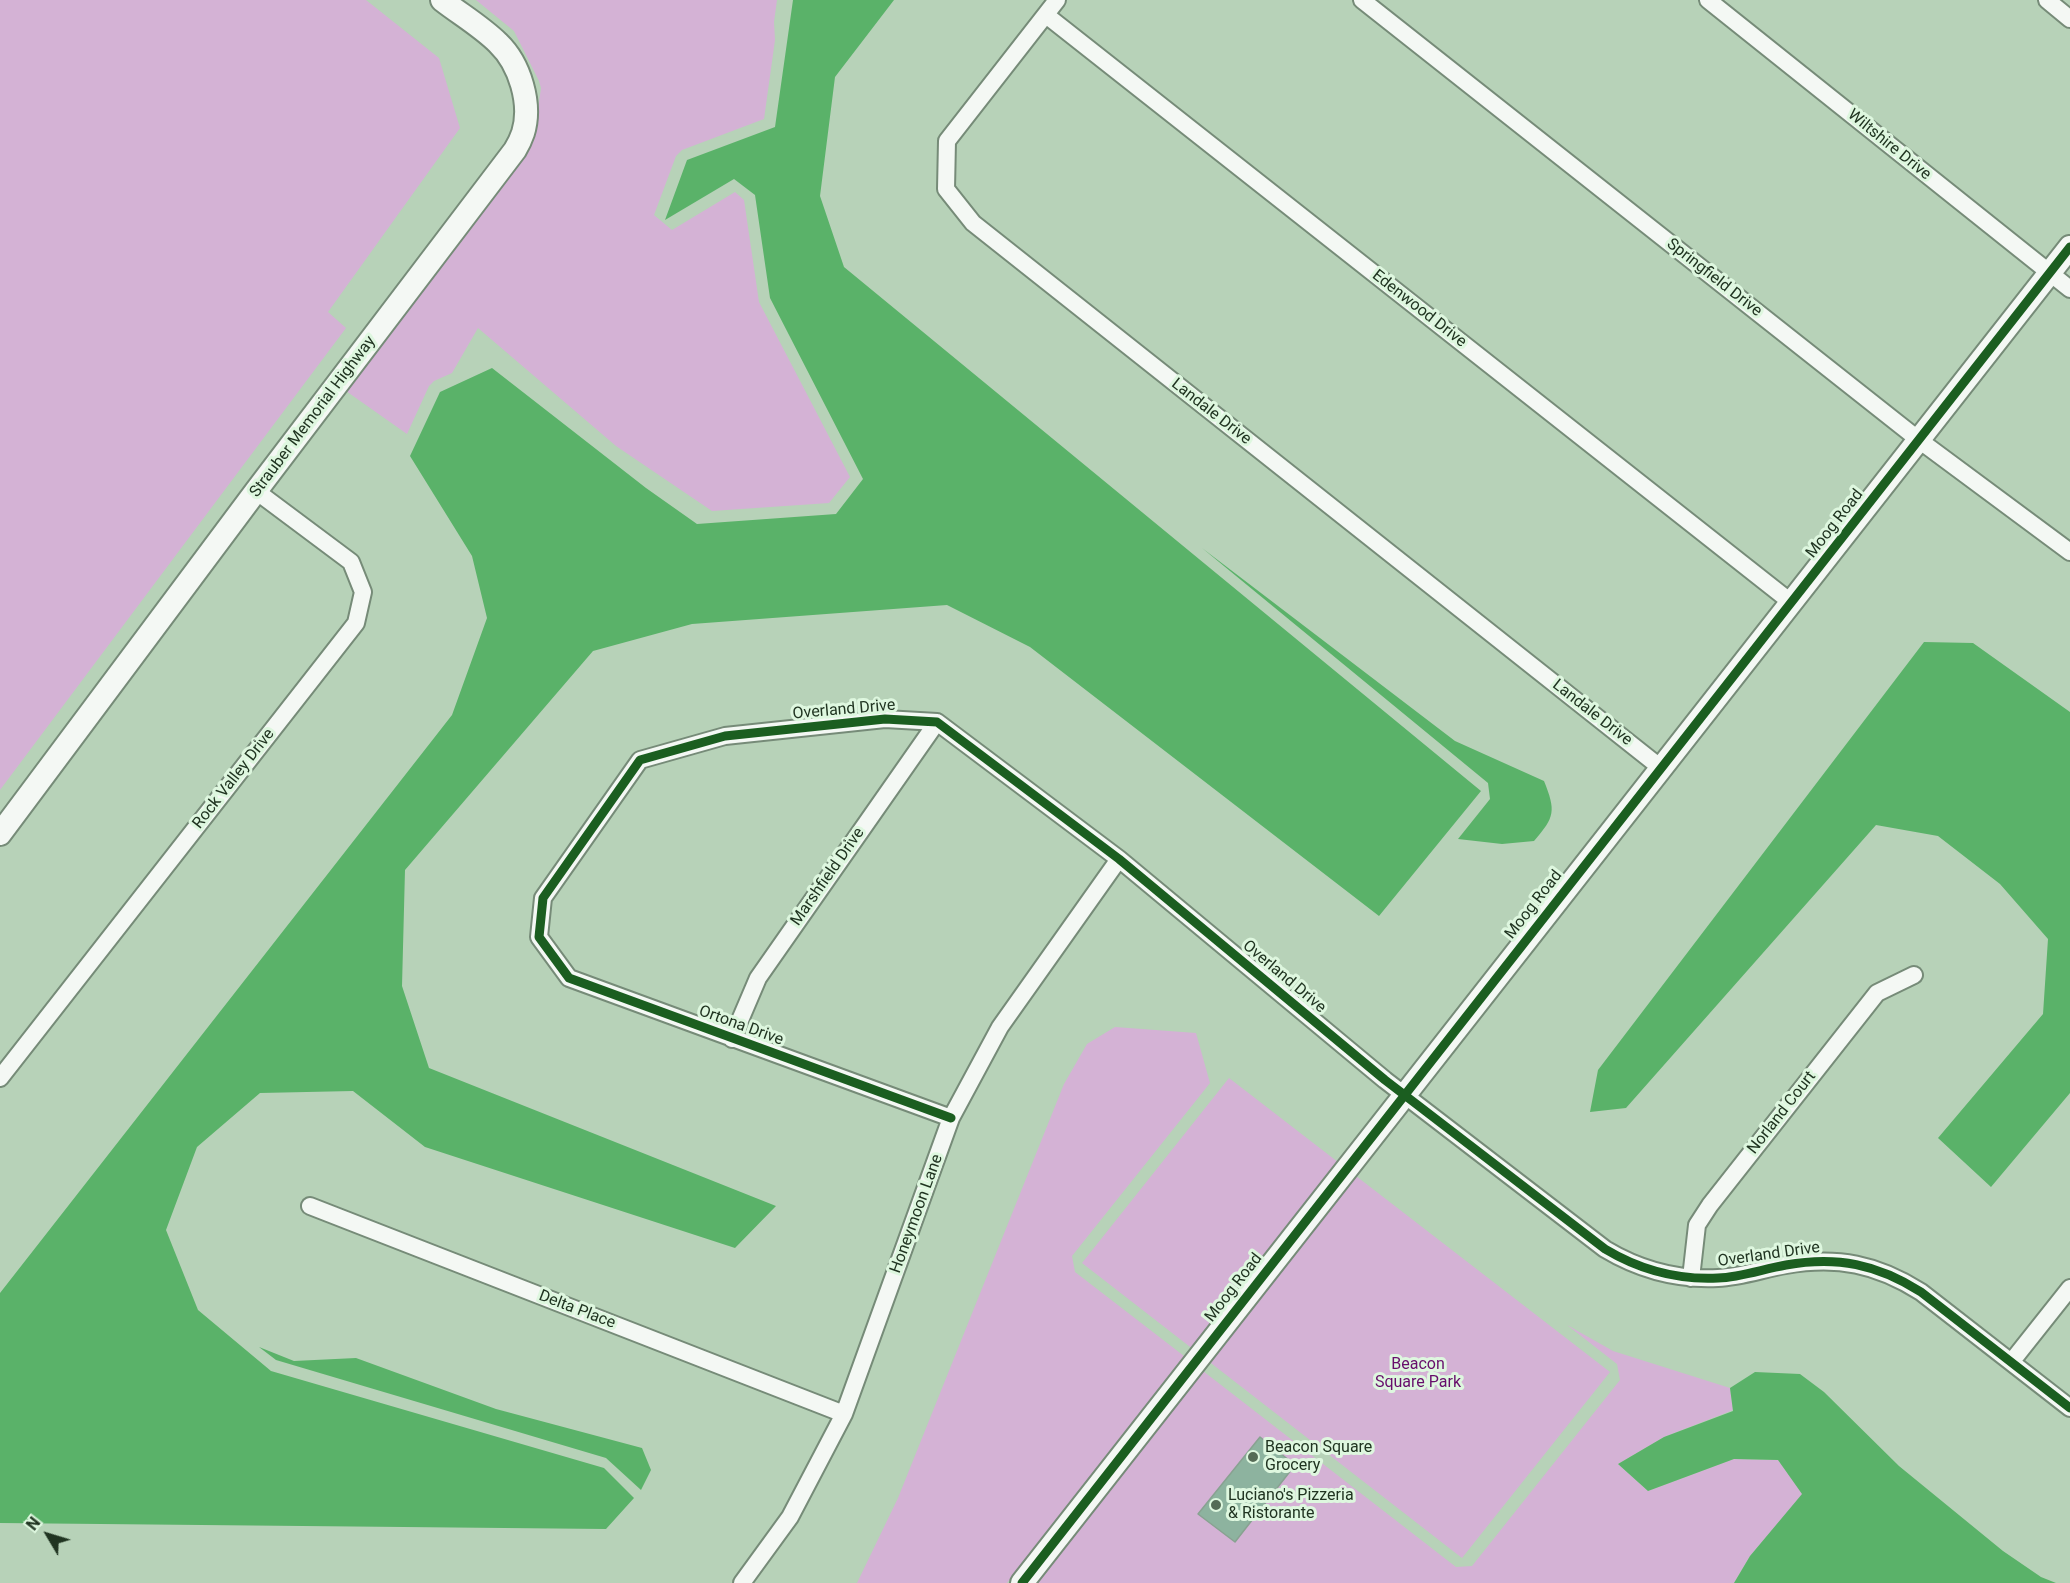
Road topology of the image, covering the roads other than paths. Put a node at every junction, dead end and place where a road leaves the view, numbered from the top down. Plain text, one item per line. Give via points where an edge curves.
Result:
1 (442, 0) edge
2 (1057, 0) edge
3 (1362, 0) edge
4 (1708, 0) edge
5 (2047, 0) edge
6 (1046, 15) junction
7 (2070, 19) edge
8 (2070, 247) edge
9 (2049, 273) junction
10 (2070, 289) edge
11 (1919, 440) junction
12 (256, 491) junction
13 (2070, 552) edge
14 (1792, 603) junction
15 (937, 722) junction
16 (1661, 768) junction
17 (0, 834) edge
18 (1119, 859) junction
19 (539, 938) joint
20 (1914, 975) dead end
21 (732, 1039) junction
22 (0, 1078) edge
23 (1404, 1095) junction
24 (951, 1118) junction
25 (310, 1206) dead end
26 (1691, 1278) junction
27 (2070, 1288) edge
28 (2012, 1361) junction
29 (2070, 1408) edge
30 (844, 1414) junction
31 (742, 1583) edge
32 (1022, 1583) edge

1 - 12 street, Strauber Memorial Highway via 498,43 512,61 526,107 523,133 515,150
2 - 6 street, Landale Drive
3 - 11 street, Springfield Drive
4 - 9 street, Wiltshire Drive
5 - 7 street
6 - 14 street, Edenwood Drive
6 - 16 street, Landale Drive via 947,141 946,189 972,223
8 - 9 street, Moog Road
9 - 10 street, Wiltshire Drive
9 - 11 street, Moog Road
11 - 13 street, Springfield Drive
11 - 14 street, Moog Road
12 - 17 street, Strauber Memorial Highway
12 - 22 street, Rock Valley Drive via 351,562 363,592 356,623
14 - 16 street, Moog Road
15 - 18 street, Overland Drive
15 - 19 street, Overland Drive via 885,719 725,736 640,760 543,898
15 - 21 street, Marshfield Drive via 758,978
16 - 23 street, Moog Road
18 - 23 street, Overland Drive
18 - 24 street, Honeymoon Lane via 1000,1027
19 - 21 street, Ortona Drive via 569,978
20 - 26 street, Norland Court via 1877,993 1710,1205 1697,1225
21 - 24 street, Ortona Drive
23 - 26 street, Overland Drive via 1605,1249 1649,1270
23 - 32 street, Moog Road
24 - 30 street, Honeymoon Lane
25 - 30 street, Delta Place
26 - 28 street, Overland Drive via 1721,1278 1811,1262 1859,1264 1881,1270 1911,1286
27 - 28 street
28 - 29 street, Overland Drive
30 - 31 street, Honeymoon Lane via 790,1517

